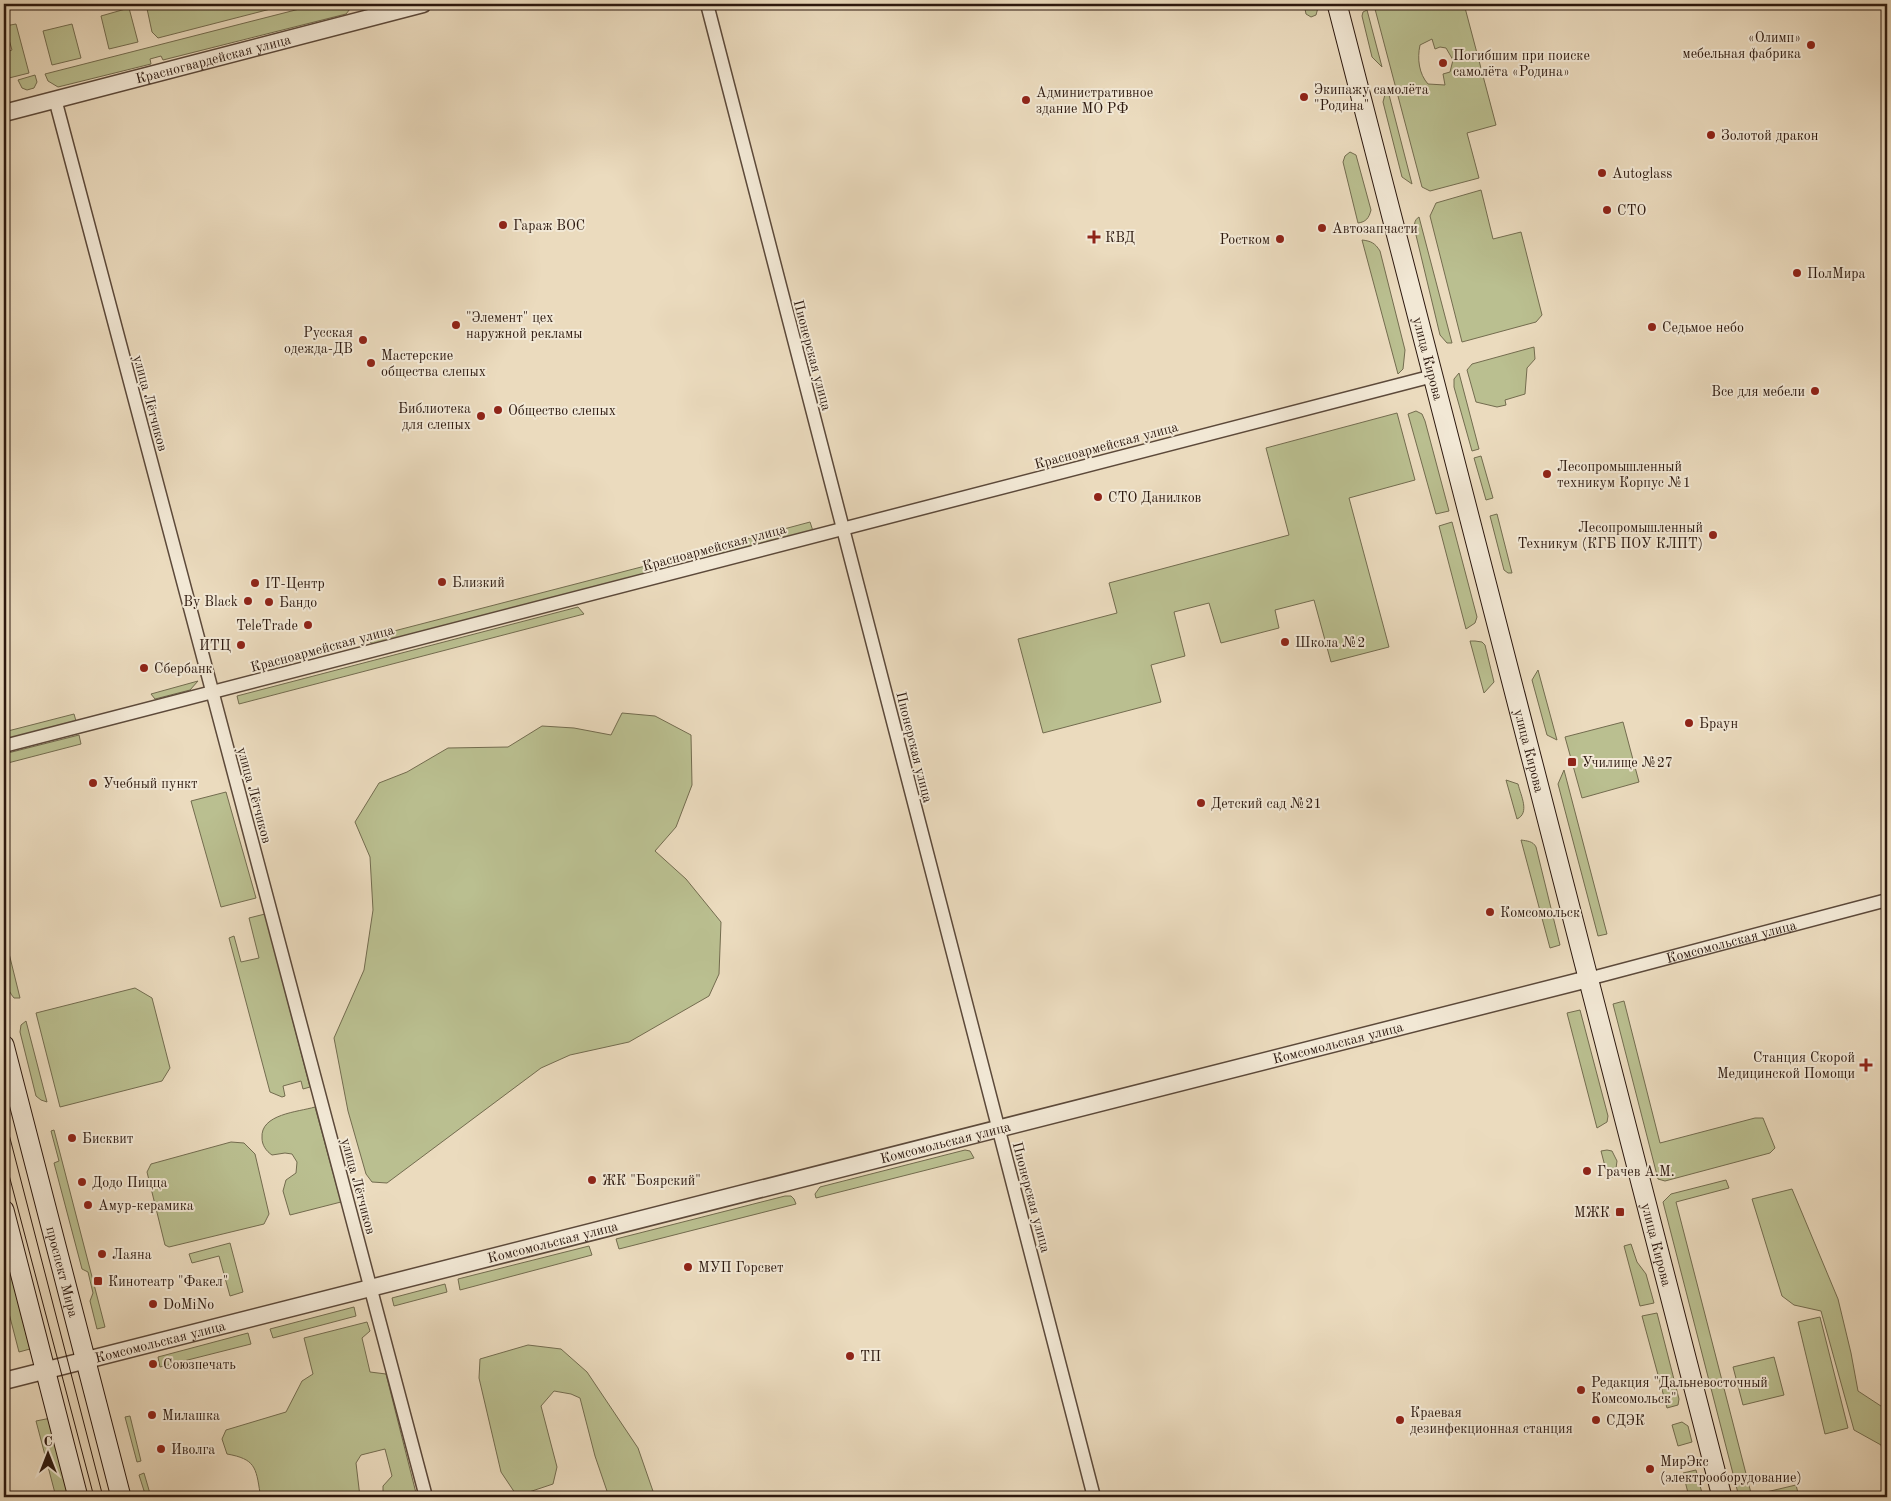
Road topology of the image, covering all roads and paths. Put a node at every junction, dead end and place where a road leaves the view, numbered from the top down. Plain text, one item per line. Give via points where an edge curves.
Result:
1 (423, 4) edge
2 (706, 4) edge
3 (1336, 4) edge
4 (56, 100) junction
5 (4, 113) edge
6 (1433, 376) junction
7 (843, 529) junction
8 (212, 692) junction
9 (4, 746) edge
10 (1887, 900) edge
11 (1588, 979) junction
12 (4, 1045) edge
13 (998, 1128) junction
14 (4, 1210) edge
15 (370, 1288) junction
16 (85, 1360) junction
17 (45, 1370) junction
18 (4, 1381) edge
19 (78, 1497) edge
20 (121, 1497) edge
21 (426, 1497) edge
22 (1094, 1497) edge
23 (1722, 1497) edge

1 - 4 street, Красногвардейская улица
2 - 7 street, Пионерская улица
3 - 6 main road, улица Кирова
4 - 5 street, Красногвардейская улица
4 - 8 street, улица Лётчиков
6 - 7 street, Красноармейская улица
6 - 11 main road, улица Кирова
7 - 8 street, Красноармейская улица
7 - 13 street, Пионерская улица
8 - 9 street, Красноармейская улица
8 - 15 street, улица Лётчиков
10 - 11 street, Комсомольская улица
11 - 13 street, Комсомольская улица
11 - 23 main road, улица Кирова
12 - 16 main road, проспект Мира
13 - 15 street, Комсомольская улица
13 - 22 street, Пионерская улица
14 - 17 main road
15 - 16 street, Комсомольская улица
15 - 21 street, улица Лётчиков
16 - 17 street, Комсомольская улица
16 - 20 main road, проспект Мира
17 - 18 street, Комсомольская улица
17 - 19 main road

